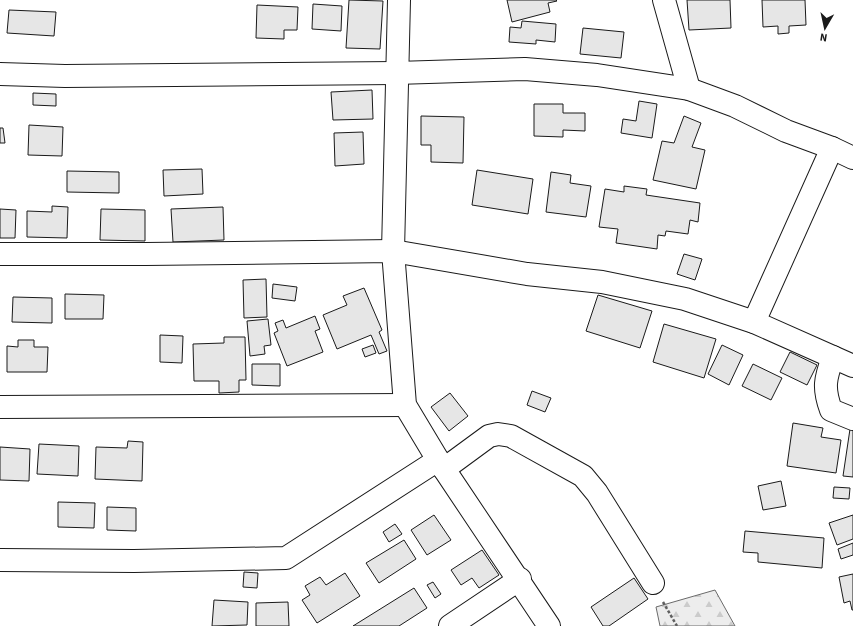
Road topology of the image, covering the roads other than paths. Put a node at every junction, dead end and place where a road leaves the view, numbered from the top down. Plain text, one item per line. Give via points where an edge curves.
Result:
1 (398, 0) edge
2 (664, 0) edge
3 (396, 73) junction
4 (0, 74) edge
5 (689, 88) junction
6 (832, 148) junction
7 (853, 158) edge
8 (393, 251) junction
9 (0, 254) edge
10 (754, 322) junction
11 (843, 362) edge
12 (405, 405) junction
13 (0, 407) edge
14 (853, 419) edge
15 (441, 464) junction
16 (0, 560) edge
17 (520, 579) junction
18 (653, 584) road end
19 (450, 626) edge
20 (549, 626) edge

1 - 3 street
2 - 5 street
3 - 4 street via 73,76
3 - 5 street via 525,69 604,76
3 - 8 street
5 - 6 street via 735,106 786,132
6 - 7 street
6 - 10 street
8 - 9 street
8 - 10 street via 527,274 602,282 685,299
8 - 12 street
10 - 11 street
11 - 14 street via 825,380 826,396 831,410
12 - 13 street
12 - 15 street
15 - 16 street via 286,558
15 - 17 street
15 - 18 street via 489,436 498,434 511,436 582,476 597,493
17 - 19 street
17 - 20 street

